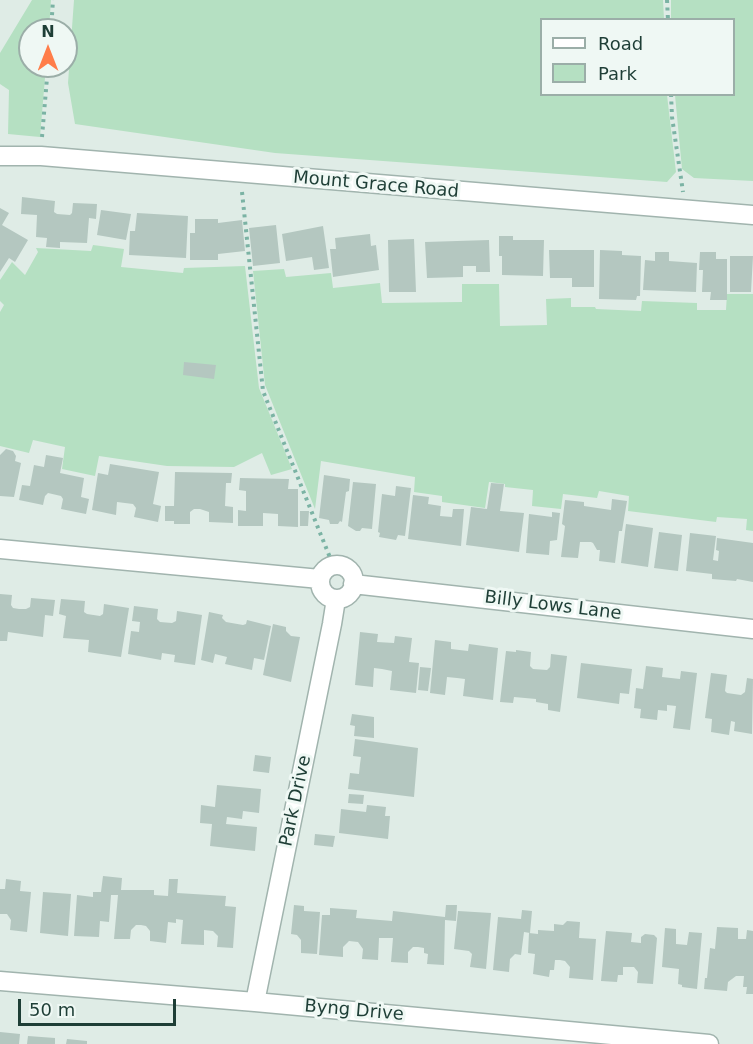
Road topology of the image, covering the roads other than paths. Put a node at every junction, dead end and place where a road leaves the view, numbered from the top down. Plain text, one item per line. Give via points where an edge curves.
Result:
1 (0, 156) edge
2 (753, 215) edge
3 (0, 549) edge
4 (320, 579) junction
5 (353, 585) junction
6 (336, 599) junction
7 (753, 629) edge
8 (0, 981) edge
9 (255, 1002) junction
10 (708, 1044) edge

1 - 2 street, Mount Grace Road via 41,156
3 - 4 street
4 - 5 street via 325,571 339,566 349,570
4 - 6 street via 323,591
5 - 6 street via 349,594
5 - 7 street, Billy Lows Lane
6 - 9 street, Park Drive
8 - 9 street, Byng Drive
9 - 10 street, Byng Drive

